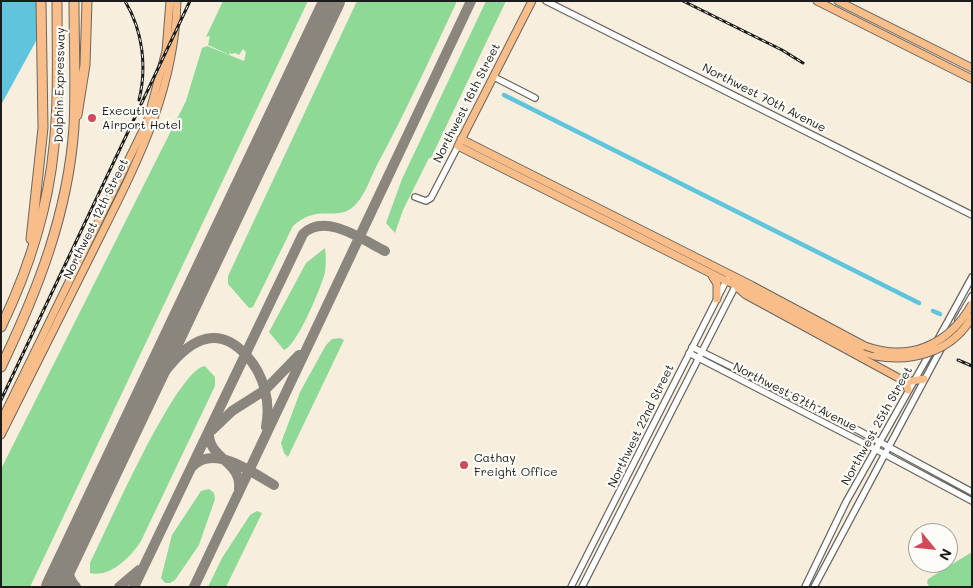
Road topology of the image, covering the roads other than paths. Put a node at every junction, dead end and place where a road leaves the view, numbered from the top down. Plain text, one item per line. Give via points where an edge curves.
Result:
1 (41, 1) edge
2 (57, 1) edge
3 (74, 1) edge
4 (87, 1) edge
5 (170, 1) edge
6 (177, 1) edge
7 (532, 1) edge
8 (546, 1) edge
9 (817, 1) edge
10 (838, 1) edge
11 (878, 22) junction
12 (874, 30) junction
13 (958, 61) junction
14 (943, 65) junction
15 (972, 68) edge
16 (494, 77) junction
17 (972, 79) edge
18 (535, 98) dead end
19 (74, 127) junction
20 (459, 143) junction
21 (415, 197) dead end
22 (972, 215) edge
23 (27, 266) junction
24 (711, 273) junction
25 (972, 277) edge
26 (728, 278) junction
27 (738, 283) junction
28 (972, 296) edge
29 (717, 299) junction
30 (972, 304) edge
31 (972, 317) edge
32 (1, 327) edge
33 (944, 329) junction
34 (950, 333) junction
35 (692, 347) junction
36 (703, 352) junction
37 (689, 353) junction
38 (699, 359) junction
39 (1, 367) edge
40 (924, 379) junction
41 (910, 382) junction
42 (908, 390) joint
43 (1, 421) edge
44 (1, 435) edge
45 (880, 441) junction
46 (888, 446) junction
47 (875, 449) junction
48 (884, 454) junction
49 (972, 492) edge
50 (972, 501) edge
51 (571, 587) edge
52 (582, 587) edge
53 (805, 587) edge
54 (814, 587) edge

1 - 23 highway via 42,134
2 - 23 highway, Dolphin Expressway via 54,147 44,210
3 - 19 highway, Dolphin Expressway
4 - 19 highway via 85,65
5 - 43 main road, Northwest 12th Street via 166,51 147,122
6 - 44 main road, Northwest 12th Street via 170,62 153,124
7 - 16 main road, Northwest 16th Street
8 - 22 street, Northwest 70th Avenue
9 - 12 main road
10 - 11 main road
11 - 12 main road
11 - 13 main road
12 - 14 main road
13 - 14 main road
13 - 15 main road
14 - 17 main road
16 - 18 street
16 - 20 main road, Northwest 16th Street
19 - 39 highway, Dolphin Expressway via 66,190 53,242 32,302
20 - 21 street, Northwest 16th Street via 431,198 426,201
20 - 24 main road
20 - 26 main road
23 - 32 highway, Dolphin Expressway
24 - 26 main road
24 - 29 main road via 718,284
25 - 33 street, Northwest 25th Street
26 - 27 main road
26 - 29 street, Northwest 22nd Street
27 - 30 main road, bridge via 865,346 891,353 930,346 945,338 957,327
27 - 31 main road, bridge via 875,356 914,358 936,350 957,336
27 - 36 street, Northwest 22nd Street
27 - 41 main road via 746,295
28 - 34 street, Northwest 25th Street
29 - 35 street, Northwest 22nd Street
33 - 34 street
33 - 41 street, Northwest 25th Street
34 - 40 street, Northwest 25th Street
35 - 36 street, Northwest 67th Avenue
35 - 37 street, Northwest 22nd Street
36 - 38 street, Northwest 22nd Street
36 - 45 street, Northwest 67th Avenue
37 - 38 street, Northwest 67th Avenue
37 - 51 street, Northwest 22nd Street
38 - 47 street, Northwest 67th Avenue
38 - 52 street, Northwest 22nd Street
40 - 41 main road
40 - 46 street, Northwest 25th Street
41 - 42 main road
42 - 45 street, Northwest 25th Street
45 - 46 street, Northwest 67th Avenue
45 - 47 street, Northwest 25th Street
46 - 48 street, Northwest 25th Street
46 - 49 street, Northwest 67th Avenue
47 - 48 street, Northwest 67th Avenue
47 - 53 street, Northwest 25th Street
48 - 50 street, Northwest 67th Avenue
48 - 54 street, Northwest 25th Street

